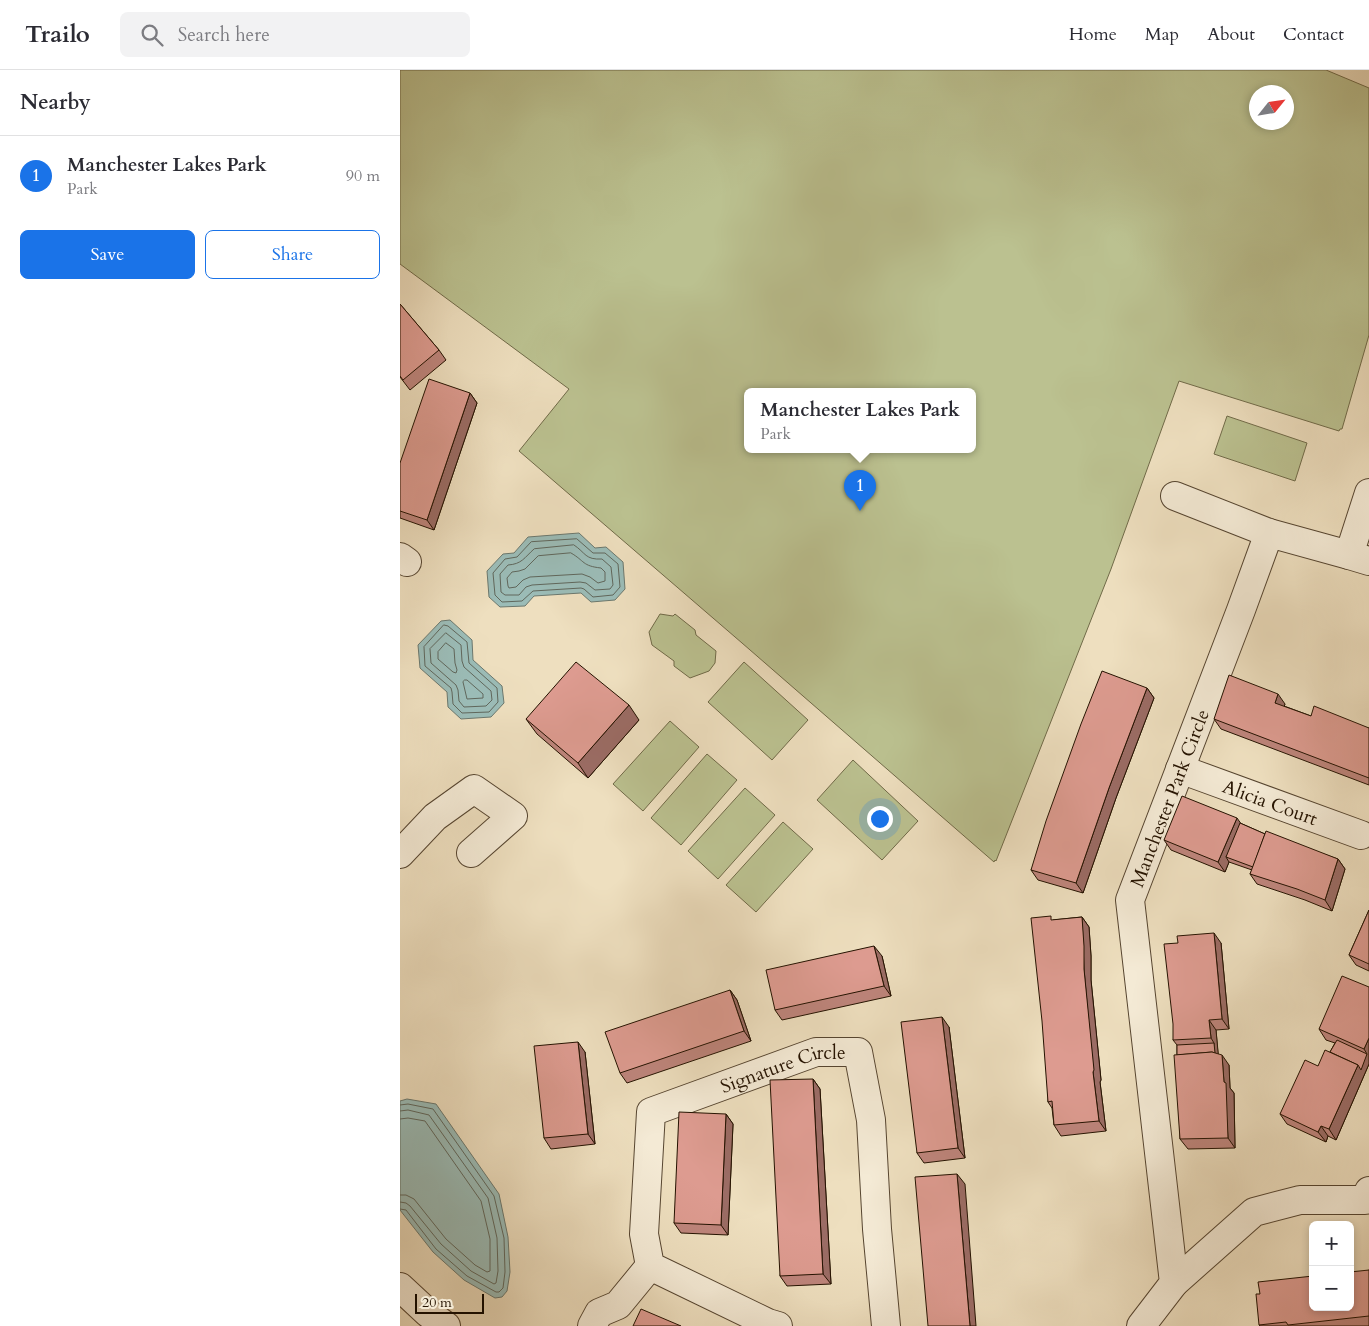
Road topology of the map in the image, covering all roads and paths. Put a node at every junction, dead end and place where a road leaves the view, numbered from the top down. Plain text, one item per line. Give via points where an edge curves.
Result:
1 (1369, 493) edge
2 (1175, 496) dead end
3 (1269, 533) junction
4 (1359, 558) edge
5 (1180, 769) junction
6 (1361, 835) dead end
7 (471, 853) dead end
8 (400, 854) edge
9 (1369, 1191) edge
10 (650, 1266) junction
11 (1174, 1283) junction
12 (400, 1287) edge
13 (619, 1316) edge
14 (446, 1326) edge
15 (592, 1326) edge
16 (778, 1326) edge
17 (886, 1326) edge
18 (1141, 1326) edge

1 - 4 street
2 - 3 street
3 - 4 street
3 - 5 street, Manchester Park Circle
5 - 6 street, Alicia Court
5 - 11 street, Manchester Park Circle via 1130,900
7 - 8 street via 513,816 474,789 435,817
9 - 11 street via 1365,1200 1300,1200 1254,1212
10 - 13 street
10 - 16 street
10 - 17 street, Signature Circle via 644,1234 651,1112 816,1052 858,1052 871,1120
11 - 18 street
12 - 14 street
13 - 15 street via 599,1313

